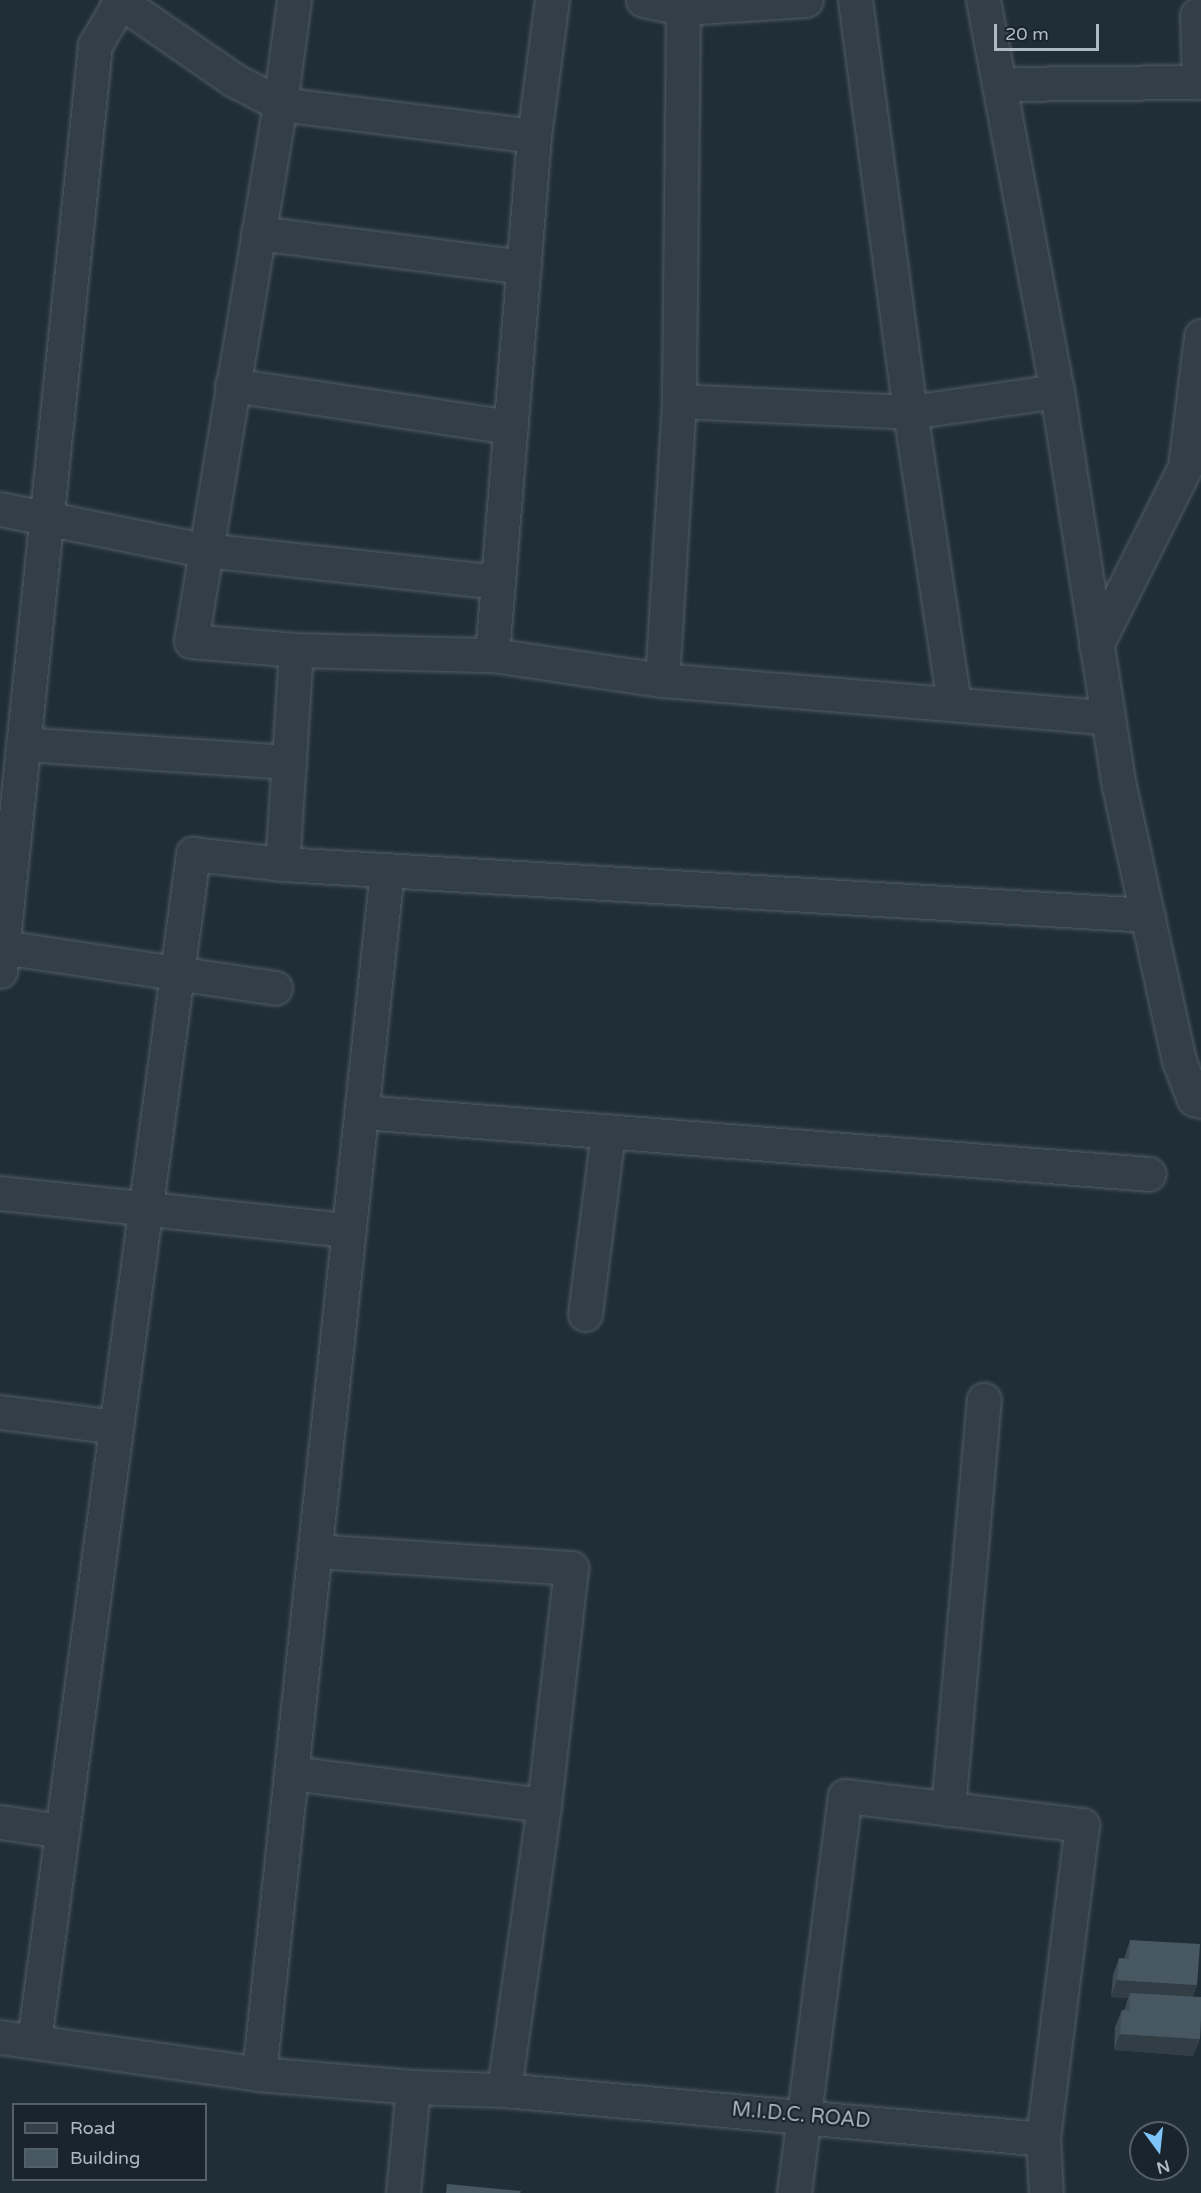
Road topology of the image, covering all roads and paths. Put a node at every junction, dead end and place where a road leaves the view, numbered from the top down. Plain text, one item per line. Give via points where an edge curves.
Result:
1 (294, 0) edge
2 (552, 0) edge
3 (643, 0) edge
4 (806, 0) edge
5 (855, 0) edge
6 (983, 0) edge
7 (118, 2) edge
8 (683, 8) junction
9 (1197, 15) dead end
10 (1200, 83) edge
11 (999, 84) junction
12 (280, 104) junction
13 (534, 136) junction
14 (258, 233) junction
15 (524, 267) junction
16 (1201, 336) edge
17 (232, 385) junction
18 (1057, 391) junction
19 (679, 401) junction
20 (910, 412) junction
21 (511, 427) junction
22 (0, 509) edge
23 (47, 517) junction
24 (204, 550) junction
25 (498, 582) junction
26 (1096, 645) junction
27 (296, 650) junction
28 (492, 655) junction
29 (662, 680) junction
30 (954, 704) junction
31 (1107, 717) junction
32 (24, 744) junction
33 (289, 762) junction
34 (282, 864) junction
35 (387, 871) junction
36 (1147, 915) junction
37 (1, 959) edge
38 (177, 975) junction
39 (275, 988) dead end
40 (1201, 1101) edge
41 (362, 1112) junction
42 (608, 1131) junction
43 (1149, 1174) dead end
44 (0, 1193) edge
45 (145, 1209) junction
46 (347, 1230) junction
47 (585, 1314) dead end
48 (984, 1400) dead end
49 (0, 1412) edge
50 (116, 1427) junction
51 (315, 1551) junction
52 (291, 1773) junction
53 (544, 1805) junction
54 (948, 1809) junction
55 (0, 1822) edge
56 (62, 1831) junction
57 (0, 2037) edge
58 (34, 2041) junction
59 (259, 2074) junction
60 (413, 2087) junction
61 (504, 2090) junction
62 (804, 2116) junction
63 (1043, 2139) junction
64 (403, 2193) edge
65 (794, 2193) edge
66 (1046, 2193) edge

1 - 12 street
2 - 13 street
3 - 8 street
4 - 8 street
5 - 20 street
6 - 11 street
7 - 12 street via 234,80
7 - 23 street via 95,45
8 - 19 street
9 - 10 street
10 - 11 street
11 - 18 street
12 - 13 street
12 - 14 street
13 - 15 street
14 - 15 street
14 - 17 street
15 - 21 street
16 - 26 street via 1185,467
17 - 21 street
17 - 24 street
18 - 20 street
18 - 26 street
19 - 20 street
19 - 29 street
20 - 30 street
21 - 25 street
22 - 23 street
23 - 24 street
23 - 32 street
24 - 25 street
24 - 27 street via 191,641
25 - 28 street
26 - 31 street
27 - 28 street
27 - 33 street
28 - 29 street
29 - 30 street
30 - 31 street
31 - 36 street
32 - 33 street
32 - 37 street
33 - 34 street
34 - 35 street
34 - 38 street via 192,854
35 - 36 street
35 - 41 street
36 - 40 street via 1179,1061 1194,1099
37 - 38 street
38 - 39 street
38 - 45 street
41 - 42 street
41 - 46 street
42 - 43 street
42 - 47 street
44 - 45 street
45 - 46 street
45 - 50 street
46 - 51 street
48 - 54 street
49 - 50 street
50 - 56 street
51 - 52 street
51 - 53 street via 571,1569
52 - 53 street
52 - 59 street
53 - 61 street
54 - 62 street via 845,1796
54 - 63 street via 1082,1825
55 - 56 street
56 - 58 street
57 - 58 street, M.I.D.C. ROAD
58 - 59 street, M.I.D.C. ROAD
59 - 60 street, M.I.D.C. ROAD
60 - 61 street, M.I.D.C. ROAD
60 - 64 street
61 - 62 street, M.I.D.C. ROAD
62 - 63 street, M.I.D.C. ROAD
62 - 65 street
63 - 66 street

